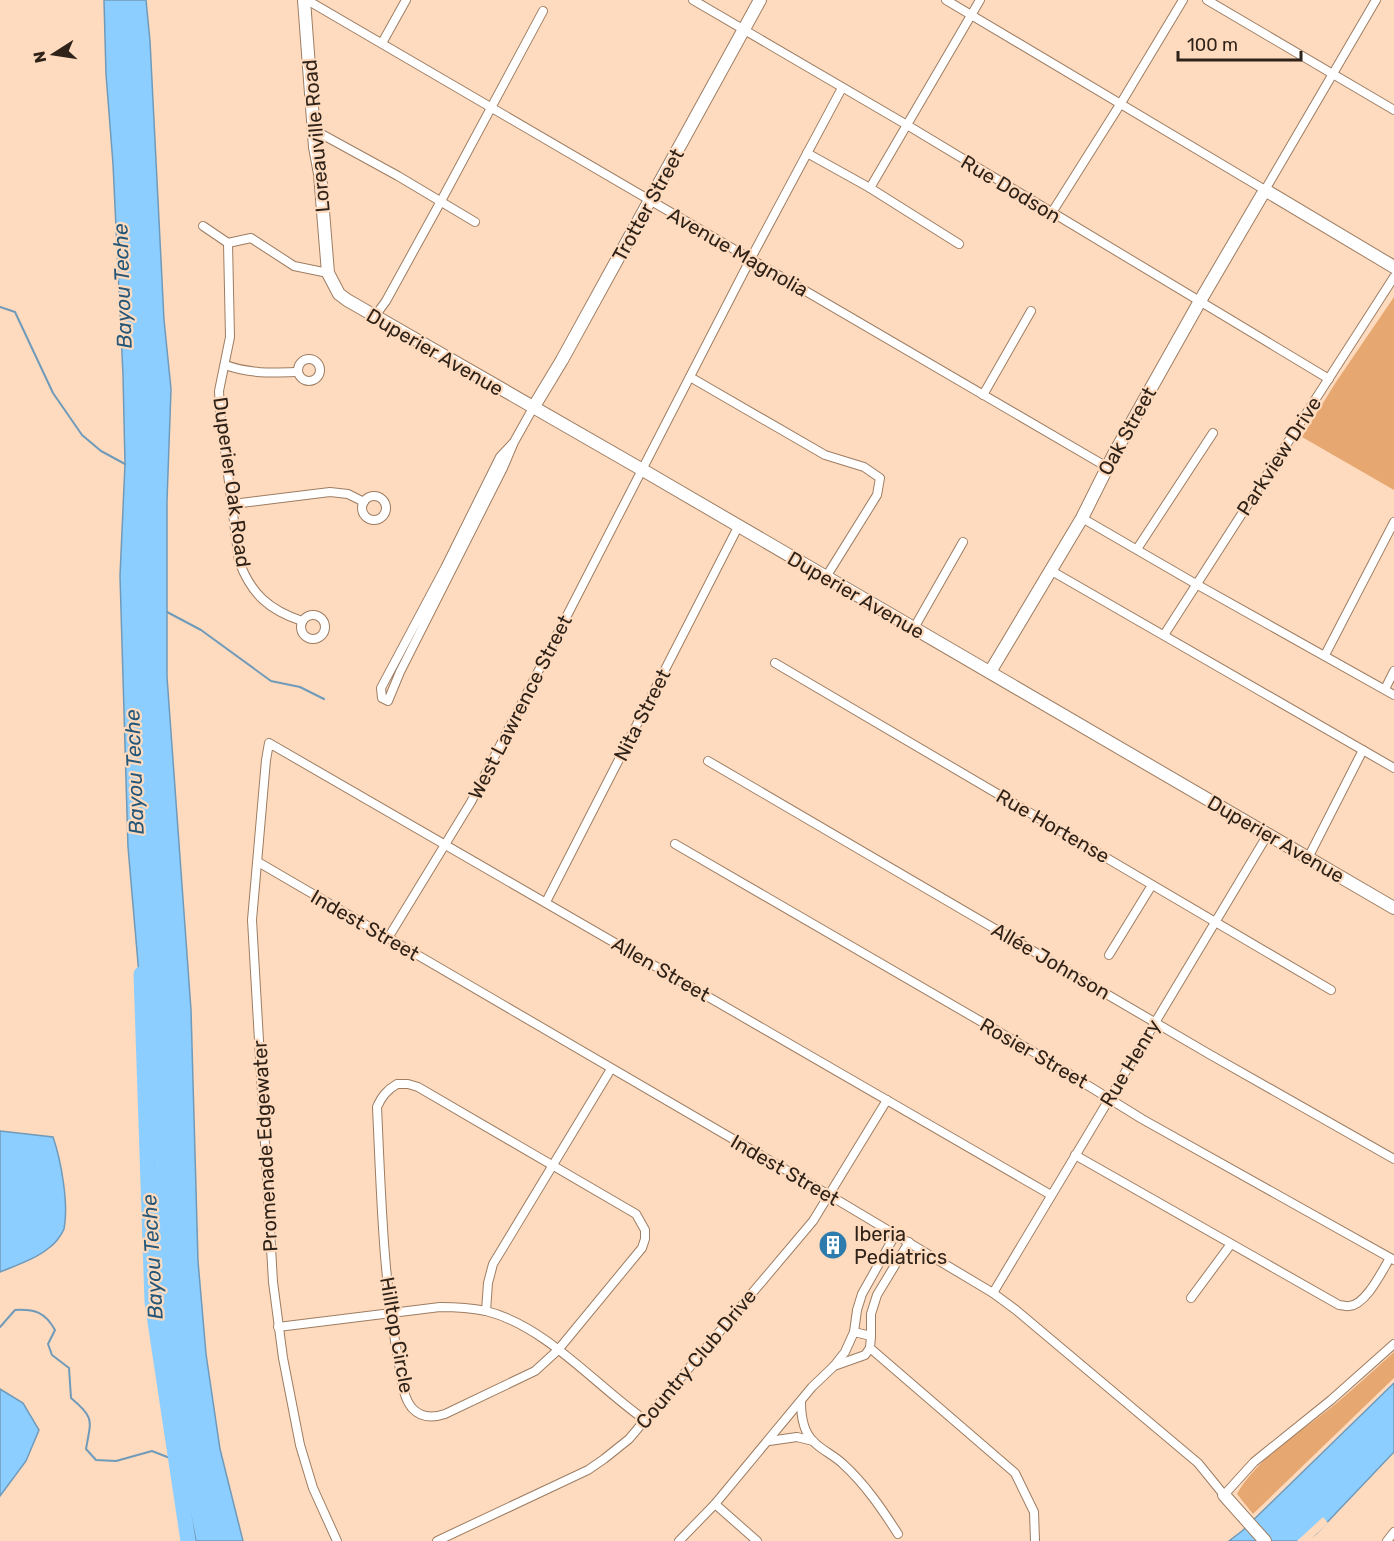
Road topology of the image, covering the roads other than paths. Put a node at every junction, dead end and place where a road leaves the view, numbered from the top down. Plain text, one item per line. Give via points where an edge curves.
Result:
1 (306, 0) edge
2 (406, 0) edge
3 (693, 0) edge
4 (760, 0) edge
5 (946, 0) edge
6 (980, 0) edge
7 (1183, 0) edge
8 (1207, 0) edge
9 (1376, 0) edge
10 (543, 11) dead end
11 (971, 15) junction
12 (742, 30) junction
13 (382, 43) junction
14 (1332, 75) junction
15 (842, 88) junction
16 (1121, 103) junction
17 (492, 108) junction
18 (1394, 110) edge
19 (907, 125) junction
20 (314, 129) junction
21 (807, 153) junction
22 (870, 188) junction
23 (1265, 190) junction
24 (650, 200) junction
25 (441, 201) junction
26 (1051, 214) junction
27 (475, 222) dead end
28 (203, 226) dead end
29 (228, 243) junction
30 (959, 244) dead end
31 (750, 260) junction
32 (1394, 267) edge
33 (328, 273) junction
34 (1394, 277) edge
35 (1200, 301) junction
36 (1031, 311) dead end
37 (375, 316) junction
38 (225, 365) junction
39 (298, 372) dead end
40 (690, 377) junction
41 (1329, 379) junction
42 (983, 395) junction
43 (533, 408) junction
44 (1213, 433) dead end
45 (1107, 467) junction
46 (641, 470) junction
47 (364, 502) dead end
48 (233, 504) junction
49 (1082, 518) junction
50 (1394, 522) edge
51 (738, 527) junction
52 (963, 542) dead end
53 (1137, 549) junction
54 (1050, 570) junction
55 (826, 577) junction
56 (1196, 584) junction
57 (302, 621) dead end
58 (914, 628) junction
59 (1164, 635) junction
60 (405, 652) junction
61 (1325, 655) junction
62 (774, 663) dead end
63 (1394, 671) edge
64 (990, 672) junction
65 (1384, 689) junction
66 (1394, 695) edge
67 (270, 743) joint
68 (1363, 750) junction
69 (708, 761) dead end
70 (1394, 768) edge
71 (1268, 834) junction
72 (675, 844) dead end
73 (445, 845) junction
74 (1308, 858) junction
75 (258, 862) junction
76 (1152, 885) junction
77 (546, 902) junction
78 (1394, 908) edge
79 (1215, 922) junction
80 (388, 938) junction
81 (1109, 955) dead end
82 (1330, 990) dead end
83 (1155, 1022) junction
84 (611, 1069) junction
85 (1110, 1098) junction
86 (887, 1100) junction
87 (1076, 1155) junction
88 (1394, 1159) edge
89 (551, 1166) junction
90 (829, 1195) junction
91 (1051, 1195) junction
92 (896, 1234) junction
93 (909, 1242) junction
94 (1232, 1244) junction
95 (1392, 1259) edge
96 (993, 1293) junction
97 (1191, 1298) dead end
98 (486, 1311) junction
99 (390, 1312) junction
100 (278, 1327) junction
101 (854, 1332) junction
102 (871, 1336) junction
103 (1394, 1344) edge
104 (870, 1348) junction
105 (558, 1350) junction
106 (834, 1366) junction
107 (801, 1402) junction
108 (645, 1420) junction
109 (769, 1441) junction
110 (813, 1441) junction
111 (1224, 1495) junction
112 (715, 1504) junction
113 (1394, 1533) edge
114 (898, 1534) dead end
115 (337, 1541) edge
116 (436, 1541) edge
117 (679, 1541) edge
118 (757, 1541) edge
119 (1035, 1541) edge
120 (1265, 1541) edge
121 (1387, 1541) edge

1 - 13 street, Avenue Magnolia
1 - 20 main road, Loreauville Road
2 - 13 street
3 - 12 street, Rue Dodson
4 - 12 main road, Trotter Street
5 - 11 street
6 - 11 street
7 - 16 street
8 - 14 street
9 - 14 street
10 - 17 street
11 - 16 street
11 - 19 street
12 - 15 street, Rue Dodson
12 - 24 main road, Trotter Street
13 - 17 street, Avenue Magnolia
14 - 18 street
14 - 23 street
15 - 19 street, Rue Dodson
15 - 21 street, West Lawrence Street
16 - 23 street
16 - 26 street
17 - 24 street, Avenue Magnolia
17 - 25 street
19 - 22 street
19 - 26 street, Rue Dodson
20 - 25 street
20 - 33 main road, Loreauville Road
21 - 22 street
21 - 31 street, West Lawrence Street
22 - 30 street
23 - 32 main road
23 - 35 main road, Oak Street
24 - 31 street, Avenue Magnolia
24 - 43 main road, Trotter Street
25 - 27 street
25 - 37 street
26 - 35 street, Rue Dodson
28 - 29 street
29 - 33 street via 251,238 294,266
29 - 38 street, Duperier Oak Road via 230,337
31 - 40 street, West Lawrence Street
31 - 42 street, Avenue Magnolia
33 - 37 main road, Duperier Avenue via 339,294
34 - 41 street, Parkview Drive
35 - 41 street, Rue Dodson
35 - 45 main road, Oak Street
36 - 42 street
37 - 43 main road, Duperier Avenue
38 - 39 street via 244,372
38 - 48 street, Duperier Oak Road via 219,411
40 - 46 street, West Lawrence Street
40 - 55 street via 825,455 864,467 880,478 877,495
41 - 56 street, Parkview Drive
42 - 45 street, Avenue Magnolia
43 - 46 main road, Duperier Avenue
43 - 60 street via 514,442 500,457 492,481
44 - 53 street
45 - 49 main road, Oak Street
46 - 51 main road, Duperier Avenue
46 - 73 street, West Lawrence Street via 471,802
47 - 48 street via 348,494 330,492
48 - 57 street, Duperier Oak Road via 239,561 246,580 274,609
49 - 53 street
49 - 54 main road, Oak Street
50 - 61 street
51 - 55 main road, Duperier Avenue
51 - 77 street, Nita Street
52 - 58 street
53 - 56 street
54 - 59 street
54 - 64 main road, Oak Street
55 - 58 main road, Duperier Avenue
56 - 59 street, Parkview Drive
56 - 61 street
58 - 64 main road, Duperier Avenue
59 - 68 street
60 - 60 street via 381,688 382,698 388,701
61 - 65 street
62 - 76 street, Rue Hortense
63 - 65 street
64 - 71 main road, Duperier Avenue
65 - 66 street
67 - 73 street, Allen Street
67 - 75 street, Promenade Edgewater
68 - 70 street
68 - 74 street
69 - 83 street, Allée Johnson
71 - 74 main road, Duperier Avenue
71 - 79 street, Rue Henry
72 - 85 street, Rosier Street
73 - 77 street, Allen Street
73 - 80 street, West Lawrence Street
74 - 78 main road, Duperier Avenue
75 - 80 street, Indest Street
75 - 100 street, Promenade Edgewater via 252,920
76 - 79 street, Rue Hortense
76 - 81 street
77 - 86 street, Allen Street
79 - 82 street, Rue Hortense
79 - 83 street, Rue Henry
80 - 84 street, Indest Street
83 - 85 street, Rue Henry
83 - 88 street, Allée Johnson
84 - 89 street
84 - 90 street, Indest Street
85 - 87 street, Rue Henry
85 - 95 street, Rosier Street
86 - 90 street, Country Club Drive
86 - 91 street, Allen Street
87 - 91 street, Rue Henry
87 - 94 street
89 - 98 street via 493,1264
89 - 99 street, Hilltop Circle via 417,1087 397,1084 388,1089 376,1107
89 - 105 street, Hilltop Circle via 636,1214 645,1230 642,1248
90 - 92 street, Indest Street
90 - 108 street, Country Club Drive via 813,1221
91 - 96 street, Rue Henry
92 - 93 street, Indest Street
92 - 101 street via 862,1294
93 - 96 street, Indest Street
93 - 102 street via 877,1295 871,1314
94 - 95 street via 1339,1305 1359,1302
94 - 97 street
96 - 111 street, Indest Street via 1198,1463
98 - 99 street via 440,1307
98 - 105 street via 536,1334
99 - 100 street
99 - 105 street, Hilltop Circle via 405,1396 412,1409 424,1417 445,1414 535,1371
100 - 115 street, Promenade Edgewater via 300,1445 313,1488
101 - 102 street
101 - 106 street
102 - 104 street
103 - 111 street via 1254,1462
104 - 106 street via 865,1354
104 - 119 street via 1015,1473 1034,1512
105 - 108 street
106 - 107 street
107 - 109 street
107 - 110 street via 804,1426
108 - 116 street, Country Club Drive via 621,1447 588,1470
109 - 110 street via 797,1437
109 - 112 street
110 - 114 street via 843,1464 875,1499
111 - 120 main road, Indest Street
112 - 117 street
112 - 118 street
113 - 121 street

